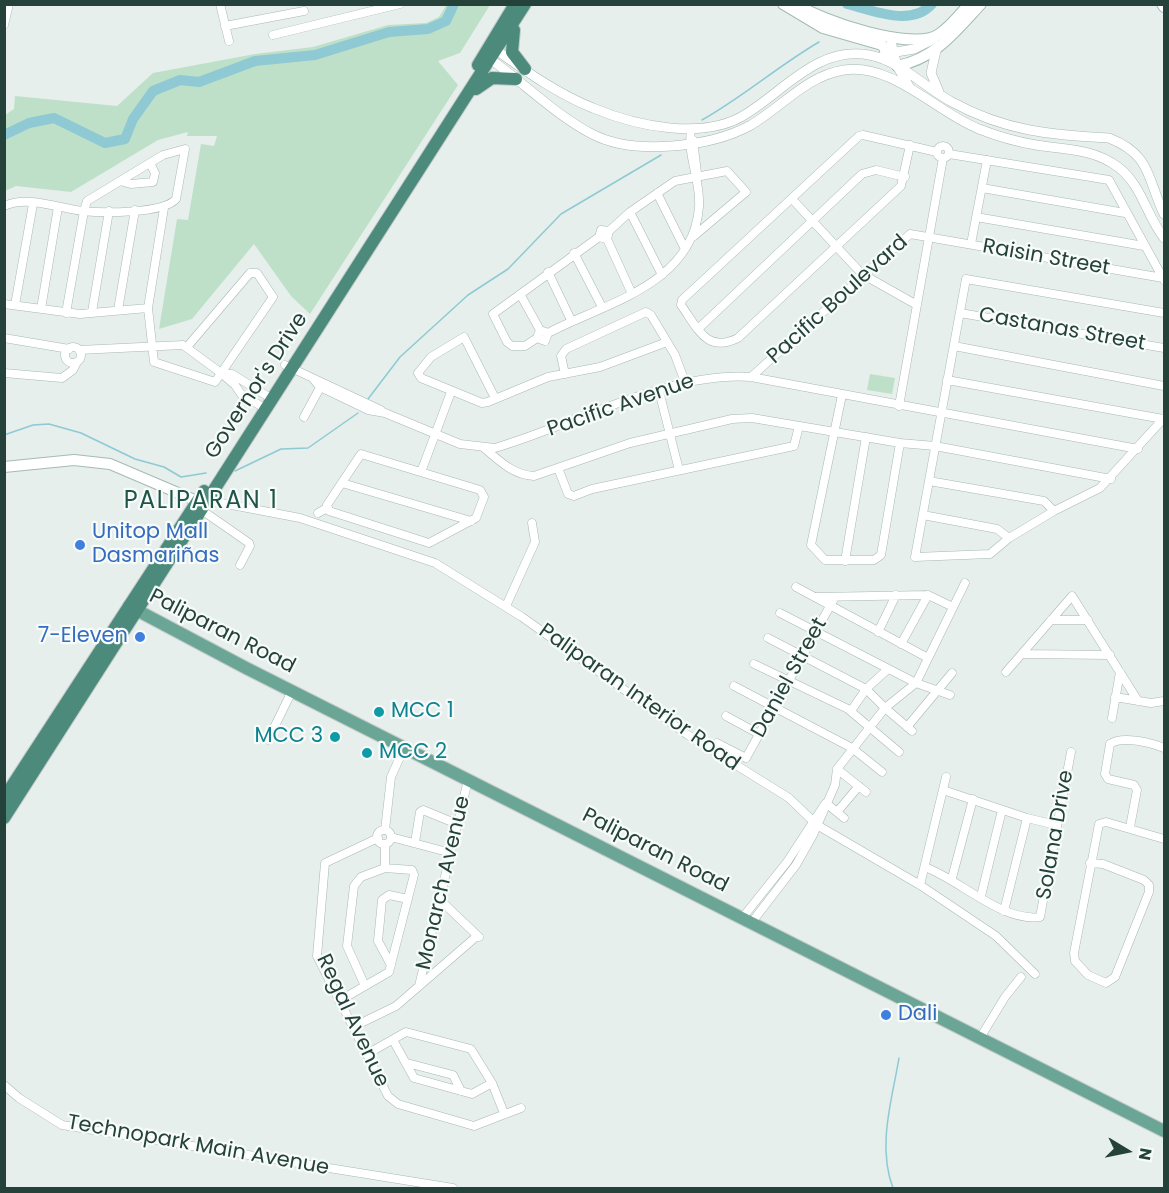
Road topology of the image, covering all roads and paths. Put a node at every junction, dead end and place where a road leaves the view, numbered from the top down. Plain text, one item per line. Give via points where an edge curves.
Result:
1 (9, 4) edge
2 (220, 4) edge
3 (400, 4) edge
4 (525, 4) edge
5 (783, 4) edge
6 (796, 4) edge
7 (969, 4) edge
8 (981, 4) edge
9 (516, 10) edge
10 (304, 11) dead end
11 (4, 25) edge
12 (225, 26) junction
13 (273, 35) dead end
14 (890, 36) junction
15 (938, 36) junction
16 (229, 41) dead end
17 (906, 51) junction
18 (936, 51) junction
19 (490, 53) junction
20 (892, 53) junction
21 (870, 55) junction
22 (897, 66) junction
23 (865, 70) junction
24 (520, 74) junction
25 (911, 90) junction
26 (942, 97) junction
27 (463, 103) junction
28 (691, 130) junction
29 (1036, 133) junction
30 (692, 145) junction
31 (910, 145) junction
32 (1034, 145) junction
33 (943, 155) junction
34 (987, 160) junction
35 (150, 163) junction
36 (696, 177) junction
37 (905, 177) junction
38 (120, 181) junction
39 (982, 188) junction
40 (657, 193) junction
41 (792, 199) junction
42 (33, 204) junction
43 (4, 206) edge
44 (58, 207) junction
45 (164, 208) junction
46 (135, 210) junction
47 (84, 211) junction
48 (109, 212) junction
49 (630, 212) junction
50 (1125, 213) junction
51 (1164, 214) edge
52 (976, 217) junction
53 (813, 221) junction
54 (605, 236) junction
55 (694, 236) junction
56 (930, 236) junction
57 (1164, 238) edge
58 (971, 244) junction
59 (836, 245) junction
60 (1144, 246) junction
61 (685, 249) junction
62 (574, 253) junction
63 (548, 272) junction
64 (862, 274) junction
65 (662, 275) junction
66 (1164, 280) edge
67 (520, 294) junction
68 (632, 294) junction
69 (4, 304) edge
70 (15, 305) junction
71 (917, 305) junction
72 (602, 307) junction
73 (148, 308) junction
74 (41, 309) junction
75 (118, 310) junction
76 (92, 312) junction
77 (66, 313) junction
78 (960, 313) junction
79 (1164, 314) edge
80 (571, 320) junction
81 (698, 329) junction
82 (541, 334) junction
83 (4, 338) edge
84 (667, 342) junction
85 (954, 346) junction
86 (151, 347) junction
87 (187, 347) junction
88 (1164, 348) edge
89 (69, 349) junction
90 (80, 352) junction
91 (77, 362) junction
92 (288, 367) junction
93 (4, 373) edge
94 (221, 373) junction
95 (565, 374) junction
96 (751, 377) junction
97 (947, 380) junction
98 (686, 382) junction
99 (322, 384) junction
100 (1164, 386) edge
101 (659, 391) junction
102 (452, 392) junction
103 (842, 395) junction
104 (495, 398) junction
105 (266, 402) junction
106 (899, 406) junction
107 (941, 414) junction
108 (304, 417) dead end
109 (1164, 418) edge
110 (799, 426) junction
111 (834, 431) junction
112 (434, 432) junction
113 (671, 433) junction
114 (866, 437) junction
115 (900, 443) junction
116 (935, 446) junction
117 (484, 448) junction
118 (1138, 449) junction
119 (4, 467) edge
120 (558, 468) junction
121 (679, 470) junction
122 (420, 472) junction
123 (1111, 479) junction
124 (929, 481) junction
125 (342, 483) junction
126 (201, 506) junction
127 (327, 506) junction
128 (1054, 511) junction
129 (318, 513) dead end
130 (923, 515) junction
131 (471, 521) junction
132 (532, 523) dead end
133 (1009, 538) junction
134 (845, 561) junction
135 (240, 564) dead end
136 (965, 583) dead end
137 (796, 587) dead end
138 (928, 595) junction
139 (896, 596) junction
140 (814, 597) junction
141 (834, 597) junction
142 (506, 606) junction
143 (830, 606) junction
144 (953, 607) junction
145 (133, 608) junction
146 (780, 613) dead end
147 (1051, 620) junction
148 (1088, 620) junction
149 (815, 632) junction
150 (879, 632) junction
151 (768, 638) dead end
152 (901, 644) junction
153 (1022, 654) junction
154 (1110, 655) junction
155 (802, 656) junction
156 (928, 658) junction
157 (754, 664) dead end
158 (888, 669) junction
159 (1006, 672) dead end
160 (1120, 672) junction
161 (952, 673) dead end
162 (788, 682) junction
163 (916, 683) junction
164 (734, 686) dead end
165 (866, 689) junction
166 (292, 691) junction
167 (939, 691) junction
168 (951, 695) dead end
169 (1115, 697) junction
170 (1164, 700) edge
171 (1138, 701) junction
172 (884, 706) junction
173 (775, 707) junction
174 (851, 711) junction
175 (726, 717) dead end
176 (1112, 718) dead end
177 (870, 727) junction
178 (759, 734) junction
179 (268, 740) dead end
180 (717, 743) dead end
181 (406, 748) junction
182 (852, 748) junction
183 (1164, 748) edge
184 (899, 752) dead end
185 (1071, 752) dead end
186 (837, 769) junction
187 (882, 772) dead end
188 (946, 777) dead end
189 (468, 780) junction
190 (943, 790) junction
191 (4, 798) edge
192 (973, 799) junction
193 (826, 803) junction
194 (1002, 810) junction
195 (4, 818) edge
196 (1027, 818) junction
197 (814, 823) junction
198 (457, 824) junction
199 (1056, 825) junction
200 (1130, 827) junction
201 (385, 830) junction
202 (391, 837) junction
203 (1164, 839) edge
204 (381, 841) junction
205 (415, 842) junction
206 (451, 853) junction
207 (1090, 863) junction
208 (925, 867) junction
209 (385, 868) junction
210 (952, 878) junction
211 (770, 882) junction
212 (920, 885) junction
213 (778, 889) junction
214 (981, 896) junction
215 (408, 899) junction
216 (439, 899) junction
217 (1004, 911) junction
218 (748, 919) junction
219 (391, 965) junction
220 (1035, 974) dead end
221 (1021, 976) dead end
222 (365, 986) junction
223 (419, 986) junction
224 (339, 1001) junction
225 (353, 1027) junction
226 (980, 1038) junction
227 (393, 1040) junction
228 (367, 1054) junction
229 (408, 1063) junction
230 (492, 1083) junction
231 (4, 1085) edge
232 (461, 1091) junction
233 (4, 1093) edge
234 (19, 1098) junction
235 (520, 1108) dead end
236 (504, 1113) junction
237 (1164, 1131) edge
238 (453, 1188) edge

1 - 11 street
2 - 12 street
3 - 13 street
4 - 9 highway, Governor's Drive
5 - 20 main road via 813,24 878,43
6 - 14 main road via 826,20
7 - 15 main road
8 - 18 main road
9 - 19 highway, Governor's Drive
9 - 24 highway via 511,47
10 - 12 street
12 - 16 street
14 - 15 main road
14 - 20 street
15 - 17 street
17 - 20 street
17 - 22 street
18 - 22 main road
18 - 26 street via 931,73
19 - 24 street
19 - 27 highway, Governor's Drive
19 - 92 highway, Governor's Drive
20 - 21 street
20 - 22 main road
21 - 22 street
21 - 28 street via 827,58 736,120
22 - 23 street
22 - 25 street
22 - 26 street
23 - 25 street
23 - 30 street via 825,75 750,125
24 - 27 highway via 488,80
24 - 28 street via 592,108
24 - 30 street via 589,132 603,139 650,146
25 - 32 street via 979,129
26 - 29 street via 984,118
27 - 92 highway, Governor's Drive
28 - 30 street
29 - 32 street
29 - 51 street via 1109,138 1129,147 1146,165
30 - 36 street
31 - 33 street
31 - 37 street
31 - 41 street via 859,136
32 - 57 street via 1094,153 1118,167 1138,189
33 - 34 street
33 - 56 street
34 - 39 street
34 - 50 street via 1109,180
35 - 38 street
35 - 38 street via 155,173 153,182
35 - 45 street via 185,149 177,200
36 - 40 street via 675,182
36 - 55 street via 699,208
36 - 55 street via 727,171 746,192
37 - 53 street via 866,171
37 - 59 street via 901,186
38 - 47 street via 88,199
39 - 50 street
39 - 52 street
40 - 49 street
40 - 61 street
41 - 53 street
41 - 81 street via 682,300 681,305
42 - 43 street via 16,201
42 - 44 street
42 - 70 street
44 - 47 street
44 - 74 street
45 - 46 street
45 - 73 street
46 - 48 street
46 - 75 street
47 - 48 street
47 - 77 street
48 - 76 street
49 - 54 street
49 - 65 street
50 - 60 street
52 - 58 street
52 - 60 street
53 - 59 street
53 - 81 street
54 - 62 street
54 - 68 street
55 - 61 street
56 - 58 street, Raisin Street
56 - 64 street, Pacific Boulevard via 909,234
56 - 71 street
58 - 66 street, Raisin Street
59 - 64 street
59 - 81 street via 738,338 709,342
60 - 66 street
61 - 65 street
62 - 63 street
62 - 72 street
63 - 67 street
63 - 80 street
64 - 71 street
64 - 96 street, Pacific Boulevard
65 - 68 street
67 - 82 street
67 - 82 street via 493,314 507,342 525,346
68 - 72 street
69 - 70 street
70 - 74 street
71 - 106 street
72 - 80 street
73 - 75 street
73 - 86 street
74 - 77 street
75 - 76 street
76 - 77 street
78 - 79 street via 966,279
78 - 85 street
78 - 88 street, Castanas Street
80 - 82 street
83 - 89 street
84 - 95 street via 600,367
84 - 95 street via 651,315 641,312 566,349 561,356
84 - 98 street
85 - 97 street
85 - 100 street
86 - 87 street
86 - 90 street
86 - 94 street via 157,364 212,383
87 - 94 street
87 - 94 street via 247,275 257,273 273,297
89 - 90 street via 75,347
89 - 91 street via 66,358
90 - 91 street
91 - 93 street via 62,378
92 - 99 street, Pacific Avenue
92 - 105 highway, Governor's Drive
94 - 105 street via 232,374
94 - 105 street via 241,394
95 - 104 street
96 - 98 street, Pacific Avenue
96 - 103 street, Pacific Avenue
97 - 107 street
97 - 109 street
98 - 101 street, Pacific Avenue
99 - 108 street
99 - 112 street, Pacific Avenue
101 - 113 street
101 - 117 street, Pacific Avenue via 505,446
102 - 104 street via 482,403
102 - 104 street via 418,373 431,357 464,337
102 - 112 street
103 - 106 street, Pacific Avenue
103 - 111 street
105 - 126 highway, Governor's Drive
106 - 107 street, Pacific Avenue
107 - 116 street
107 - 118 street, Pacific Avenue
109 - 118 street
110 - 111 street
110 - 113 street via 743,417
110 - 121 street via 794,446
111 - 114 street
111 - 134 street via 811,545 825,560
112 - 117 street, Pacific Avenue via 460,444
112 - 122 street
113 - 120 street
113 - 121 street
114 - 115 street
114 - 134 street
115 - 116 street
115 - 134 street via 881,555 874,560
116 - 123 street
116 - 124 street
117 - 120 street via 525,476
118 - 123 street
119 - 126 main road via 74,460 110,464
120 - 121 street via 570,496
122 - 125 street via 365,454 357,457
122 - 131 street via 484,493 476,518
123 - 128 street
124 - 128 street via 1044,501
124 - 130 street
125 - 127 street
125 - 131 street
126 - 135 street via 249,543
126 - 142 street, Paliparan Interior Road via 216,502 300,518 435,563
126 - 145 highway, Governor's Drive
127 - 129 street
127 - 131 street via 429,543
128 - 133 street
130 - 133 street via 997,529
130 - 133 street via 915,557 984,556
132 - 142 street via 535,542
136 - 144 street
137 - 140 street
138 - 139 street
138 - 144 street
138 - 152 street
139 - 141 street
139 - 150 street
140 - 141 street
140 - 143 street
141 - 143 street, Daniel Street
142 - 197 street, Paliparan Interior Road via 688,735 789,798
143 - 149 street, Daniel Street
143 - 150 street
144 - 156 street
145 - 166 main road, Paliparan Road
145 - 191 highway, Governor's Drive
145 - 195 highway, Governor's Drive
146 - 149 street
147 - 148 street
147 - 148 street via 1072,596
147 - 153 street
148 - 154 street
149 - 155 street, Daniel Street
149 - 158 street
150 - 152 street
151 - 155 street
152 - 156 street
153 - 154 street
153 - 159 street
154 - 160 street
155 - 162 street, Daniel Street
155 - 165 street
156 - 163 street
157 - 162 street
158 - 163 street
158 - 165 street
160 - 169 street
160 - 171 street
161 - 167 street
162 - 173 street, Daniel Street
162 - 174 street
163 - 167 street
163 - 172 street
164 - 173 street
165 - 172 street
165 - 174 street
166 - 179 street
166 - 181 main road, Paliparan Road
167 - 168 street
167 - 172 street via 910,729
169 - 171 street
169 - 176 street
170 - 171 street
172 - 177 street
173 - 178 street, Daniel Street
173 - 182 street
174 - 177 street
175 - 178 street
177 - 182 street
177 - 184 street
178 - 180 street, Daniel Street via 746,758
181 - 189 main road, Paliparan Road
181 - 201 street via 391,777
182 - 186 street
182 - 187 street
183 - 200 street via 1119,740 1110,744 1105,774 1108,779 1134,785 1137,790
185 - 199 street, Solana Drive
186 - 193 street via 835,785
186 - 193 street via 862,789 841,815
188 - 190 street
189 - 198 street, Monarch Avenue
189 - 218 main road, Paliparan Road
190 - 192 street
190 - 208 street
192 - 194 street
192 - 210 street
193 - 197 street
194 - 196 street
194 - 214 street
196 - 199 street
196 - 217 street
197 - 211 street
197 - 212 street, Paliparan Interior Road
197 - 213 street via 796,866
198 - 205 street via 423,810
198 - 206 street, Monarch Avenue
199 - 217 street, Solana Drive via 1040,917
200 - 203 street
200 - 207 street via 1099,824
201 - 202 street
201 - 204 street via 378,833
202 - 204 street
202 - 205 street
204 - 209 street
204 - 224 street, Regal Avenue via 329,859 322,868 317,956
205 - 206 street
206 - 216 street, Monarch Avenue
207 - 207 street via 1075,961 1088,975 1106,983 1115,978 1149,885 1103,864
208 - 210 street
208 - 212 street
209 - 215 street via 414,872
209 - 222 street via 362,877 354,886 347,946
210 - 214 street
211 - 213 street
211 - 218 street
212 - 220 street, Paliparan Interior Road via 996,936
213 - 218 street
214 - 217 street
215 - 219 street
215 - 219 street via 389,895 382,900 378,941
216 - 223 street, Monarch Avenue
216 - 223 street via 478,937
218 - 226 main road, Paliparan Road
219 - 222 street via 389,972
221 - 226 street
222 - 224 street
223 - 225 street via 396,1006
224 - 225 street, Regal Avenue
225 - 228 street, Regal Avenue
226 - 237 main road, Paliparan Road
227 - 228 street
227 - 229 street
227 - 230 street via 406,1032 471,1049
228 - 236 street, Regal Avenue via 388,1096 398,1104 474,1126
229 - 232 street via 453,1075
229 - 232 street via 414,1078
230 - 232 street via 472,1094
230 - 236 street
231 - 234 street, Technopark Main Avenue
233 - 234 street, Technopark Main Avenue
234 - 238 street, Technopark Main Avenue via 62,1125
235 - 236 street, Regal Avenue

